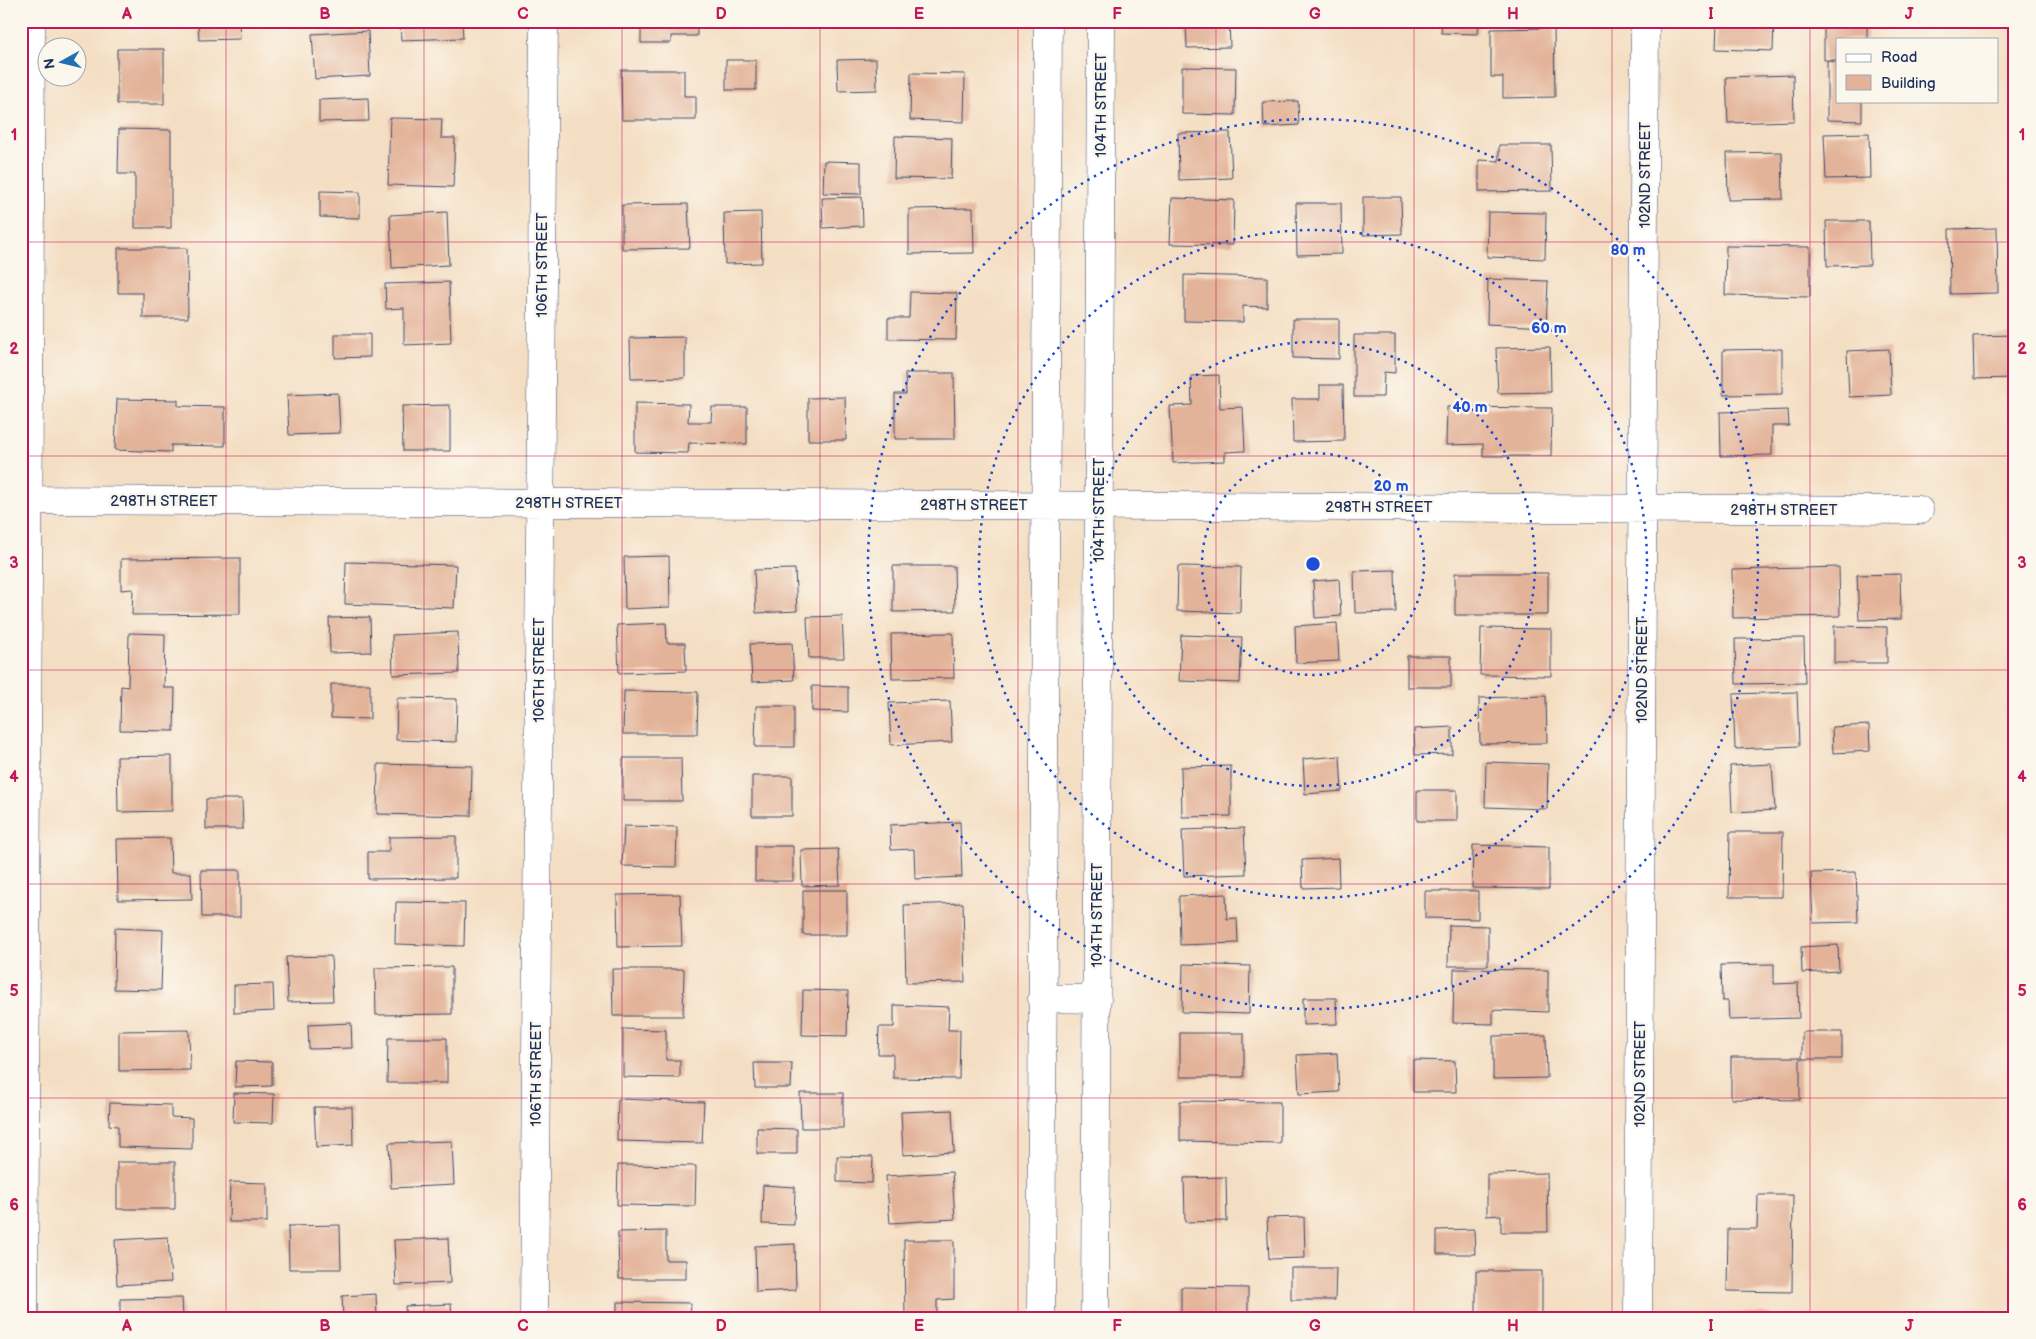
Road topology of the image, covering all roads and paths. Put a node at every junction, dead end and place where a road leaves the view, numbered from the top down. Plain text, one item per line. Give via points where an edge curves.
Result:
1 (31, 21) edge
2 (544, 21) edge
3 (1048, 21) edge
4 (1101, 21) edge
5 (1645, 21) edge
6 (28, 500) junction
7 (541, 503) junction
8 (1045, 506) junction
9 (1099, 506) junction
10 (1644, 509) junction
11 (1919, 510) dead end
12 (1042, 998) junction
13 (1097, 999) junction
14 (24, 1318) edge
15 (534, 1318) edge
16 (1041, 1318) edge
17 (1095, 1318) edge
18 (1638, 1318) edge

1 - 6 street
2 - 7 street, 106TH STREET
3 - 8 street
4 - 9 street, 104TH STREET
5 - 10 street, 102ND STREET
6 - 7 street, 298TH STREET
6 - 14 street
7 - 8 street, 298TH STREET
7 - 15 street, 106TH STREET
8 - 9 street, 298TH STREET
8 - 12 street
9 - 10 street, 298TH STREET
9 - 13 street, 104TH STREET
10 - 11 street, 298TH STREET
10 - 18 street, 102ND STREET
12 - 13 street
12 - 16 street
13 - 17 street, 104TH STREET

